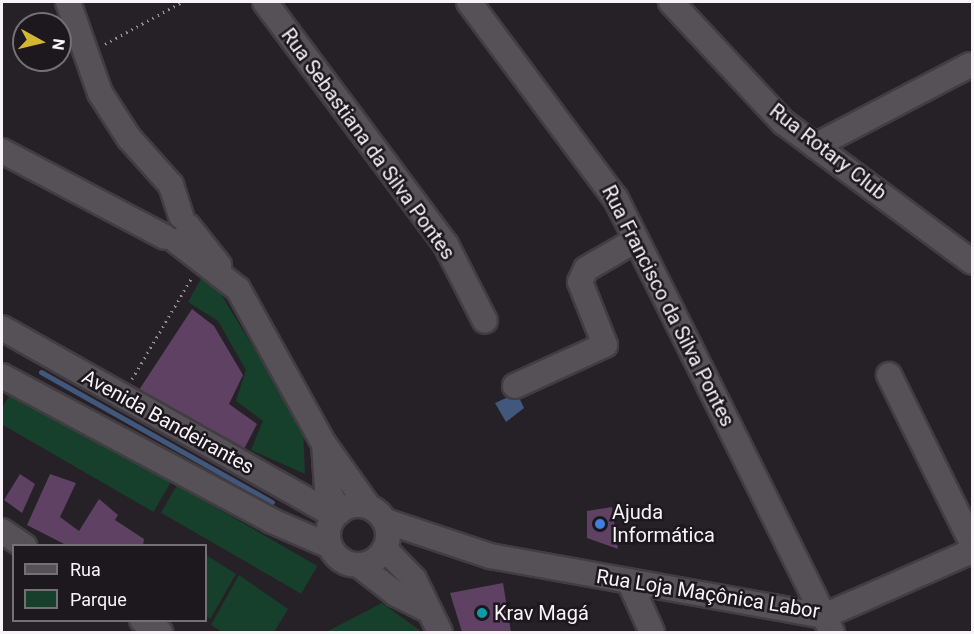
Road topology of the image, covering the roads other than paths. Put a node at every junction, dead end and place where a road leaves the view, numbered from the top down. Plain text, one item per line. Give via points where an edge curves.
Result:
1 (68, 2) edge
2 (265, 2) edge
3 (469, 2) edge
4 (671, 2) edge
5 (970, 64) dead end
6 (815, 146) junction
7 (2, 151) edge
8 (176, 227) junction
9 (636, 240) junction
10 (968, 254) edge
11 (228, 280) junction
12 (485, 321) dead end
13 (2, 328) edge
14 (22, 340) junction
15 (2, 375) edge
16 (889, 375) dead end
17 (515, 386) dead end
18 (324, 444) junction
19 (337, 514) junction
20 (2, 531) edge
21 (381, 531) junction
22 (972, 543) edge
23 (21, 544) edge
24 (330, 546) junction
25 (972, 551) edge
26 (360, 566) junction
27 (629, 581) junction
28 (428, 610) junction
29 (144, 622) edge
30 (828, 624) edge
31 (160, 633) edge
32 (440, 633) edge
33 (652, 633) edge

1 - 8 street via 100,93 171,185
2 - 12 street, Rua Sebastiana da Silva Pontes via 446,245
3 - 9 street, Rua Francisco da Silva Pontes via 592,160
4 - 6 street, Rua Rotary Club via 783,122
5 - 6 street
6 - 10 street, Rua Rotary Club
7 - 8 street
8 - 11 street
8 - 11 street via 201,261
9 - 17 street via 586,269 580,282 605,345
9 - 30 street, Rua Francisco da Silva Pontes
11 - 18 street
13 - 14 street, Avenida Bandeirantes
14 - 15 street
14 - 19 street, Avenida Bandeirantes
15 - 24 street, Avenida Bandeirantes via 272,521
16 - 22 street
18 - 19 street via 327,488
18 - 21 street
19 - 21 street
19 - 24 street
20 - 23 street
21 - 26 street
21 - 27 street, Rua Loja Maçônica Labor
21 - 28 street via 406,567
24 - 26 street, Avenida Bandeirantes via 347,564
25 - 30 street, Rua Loja Maçônica Labor
26 - 28 street, Avenida Bandeirantes via 396,594
27 - 30 street, Rua Loja Maçônica Labor
27 - 33 street
28 - 32 street
29 - 31 street

